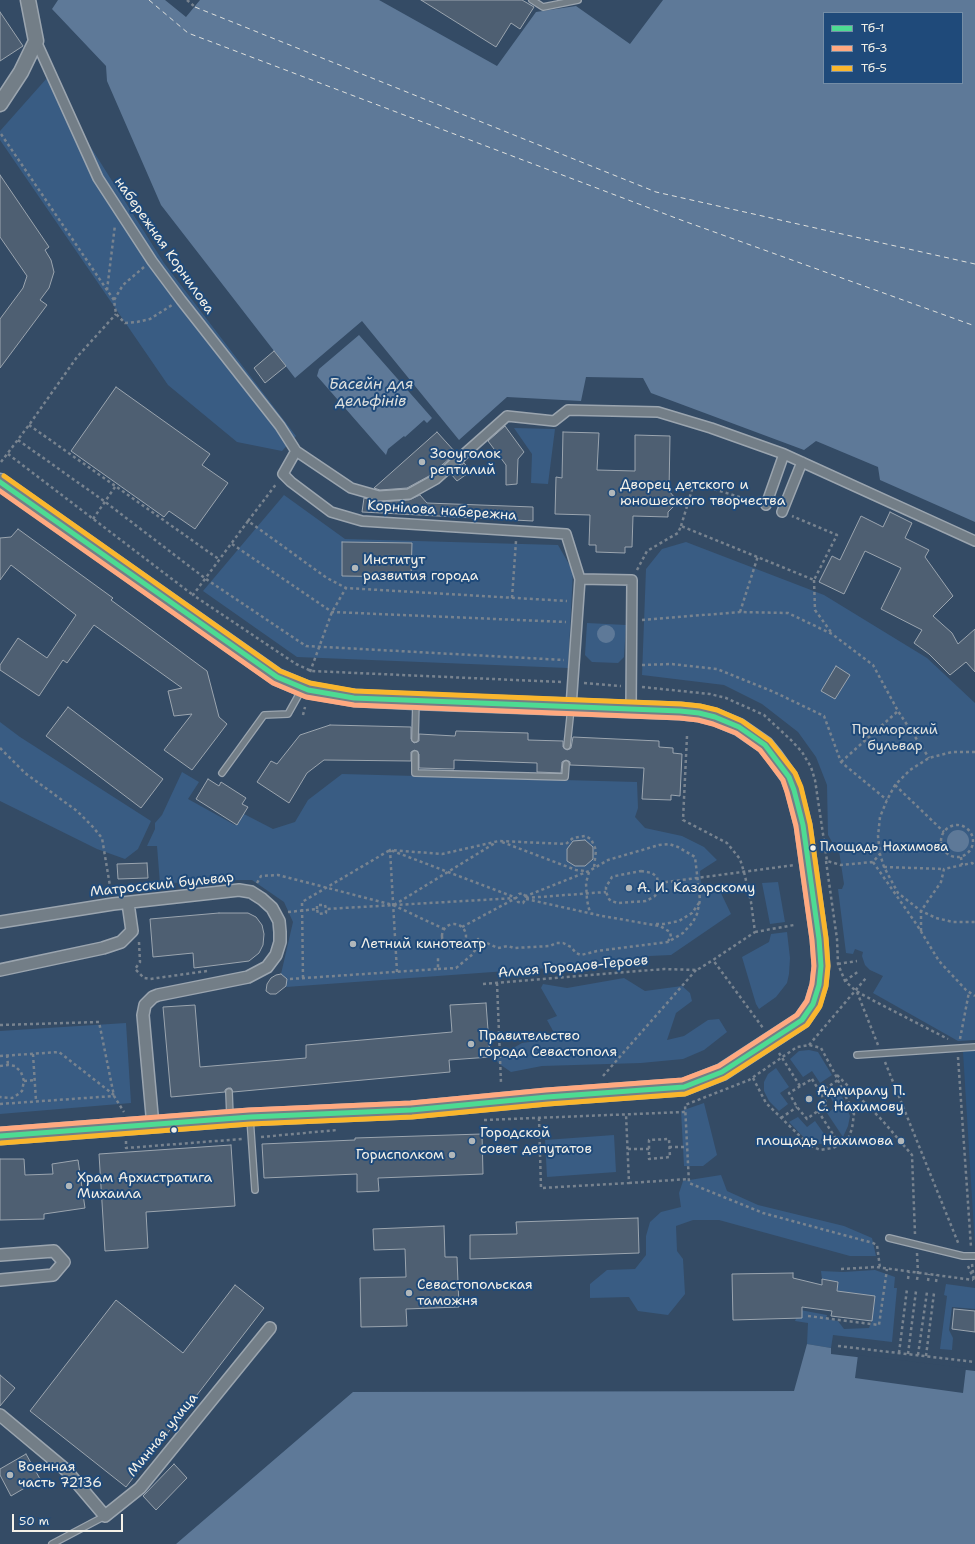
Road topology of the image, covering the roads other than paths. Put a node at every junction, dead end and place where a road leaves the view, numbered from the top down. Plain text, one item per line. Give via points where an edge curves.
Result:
1 (532, 0) edge
2 (578, 0) edge
3 (31, 2) edge
4 (36, 41) junction
5 (1, 102) edge
6 (296, 451) junction
7 (784, 454) junction
8 (802, 462) junction
9 (0, 482) edge
10 (766, 505) road end
11 (782, 512) road end
12 (975, 541) edge
13 (580, 579) junction
14 (305, 688) junction
15 (416, 701) junction
16 (571, 707) junction
17 (631, 709) junction
18 (415, 739) dead end
19 (567, 746) dead end
20 (415, 754) dead end
21 (566, 764) dead end
22 (222, 773) dead end
23 (128, 903) junction
24 (0, 922) edge
25 (0, 970) edge
26 (975, 1047) edge
27 (857, 1055) dead end
28 (229, 1092) dead end
29 (250, 1117) junction
30 (230, 1119) junction
31 (153, 1126) junction
32 (0, 1136) edge
33 (255, 1190) dead end
34 (889, 1238) dead end
35 (0, 1255) edge
36 (973, 1256) edge
37 (0, 1280) edge
38 (270, 1328) dead end
39 (0, 1415) edge
40 (104, 1516) junction
41 (52, 1544) edge

1 - 2 lane via 543,7
3 - 4 street
4 - 5 street via 21,72
4 - 6 street, набережная Корнилова via 98,178 180,300 280,426
6 - 7 street via 351,488 379,496 409,494 436,479 507,416 554,420 568,410 658,412
6 - 13 street, Корнілова набережна via 283,474 331,512 362,521 566,534
7 - 8 street
7 - 10 street
8 - 11 street
8 - 12 street
9 - 14 main road via 277,677
13 - 16 street
13 - 17 street via 632,580
14 - 15 main road via 354,698
14 - 22 lane via 288,714 264,715
15 - 16 main road
15 - 18 lane
16 - 17 main road
16 - 19 lane
17 - 29 main road via 699,713 728,722 769,750 789,777 803,825 821,966 813,1004 802,1020 722,1072 684,1088 418,1109
20 - 21 lane via 415,773 565,777
23 - 24 street, Матросский бульвар
23 - 25 street via 132,931 121,942
23 - 31 street, Матросский бульвар via 232,891 251,892 272,908 280,932 276,955 267,967 248,977 158,995 145,1005 144,1022
26 - 27 lane
28 - 30 lane
29 - 30 main road
29 - 33 lane
30 - 31 main road
31 - 32 main road
34 - 36 lane via 963,1256
35 - 37 street via 54,1251 64,1262 53,1275
38 - 40 street, Минная улица via 140,1488
39 - 40 street via 66,1470
40 - 41 lane

